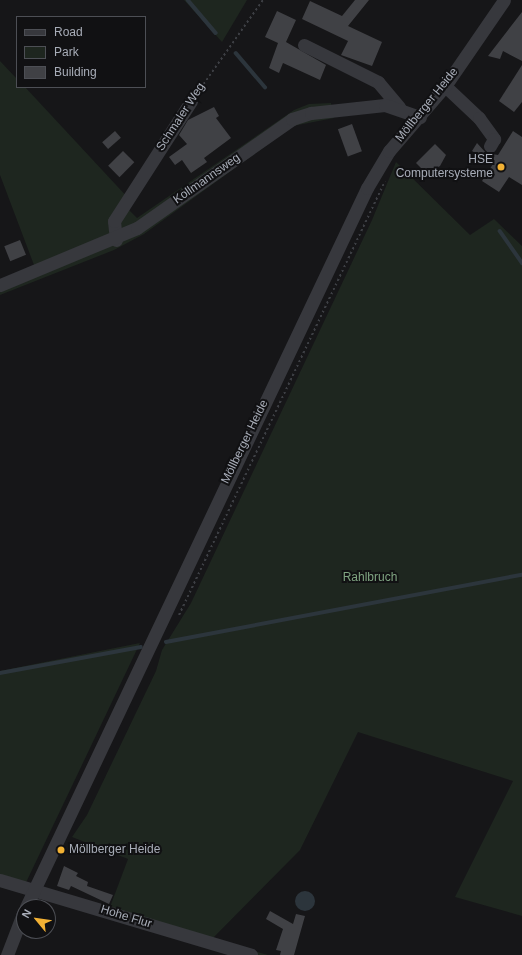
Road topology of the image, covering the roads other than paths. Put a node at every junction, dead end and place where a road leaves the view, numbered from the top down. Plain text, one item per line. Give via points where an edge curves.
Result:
1 (504, 0) edge
2 (304, 45) dead end
3 (445, 86) junction
4 (191, 101) road end
5 (398, 107) junction
6 (420, 117) junction
7 (490, 146) dead end
8 (116, 240) junction
9 (0, 285) edge
10 (0, 880) edge
11 (32, 890) junction
12 (29, 899) edge
13 (16, 932) edge
14 (7, 955) edge
15 (251, 955) edge

1 - 3 street, Möllberger Heide
2 - 5 street via 378,82
3 - 6 street, Möllberger Heide
3 - 7 street via 479,118 494,139
4 - 8 street, Schmaler Weg via 114,221
5 - 6 street, Kollmannsweg
5 - 8 street, Kollmannsweg via 385,105 311,113 292,119
6 - 11 street, Möllberger Heide via 389,151 367,188
8 - 9 street, Kollmannsweg
10 - 11 street, Hohe Flur
11 - 12 street, Möllberger Heide
11 - 15 street, Hohe Flur
13 - 14 street

